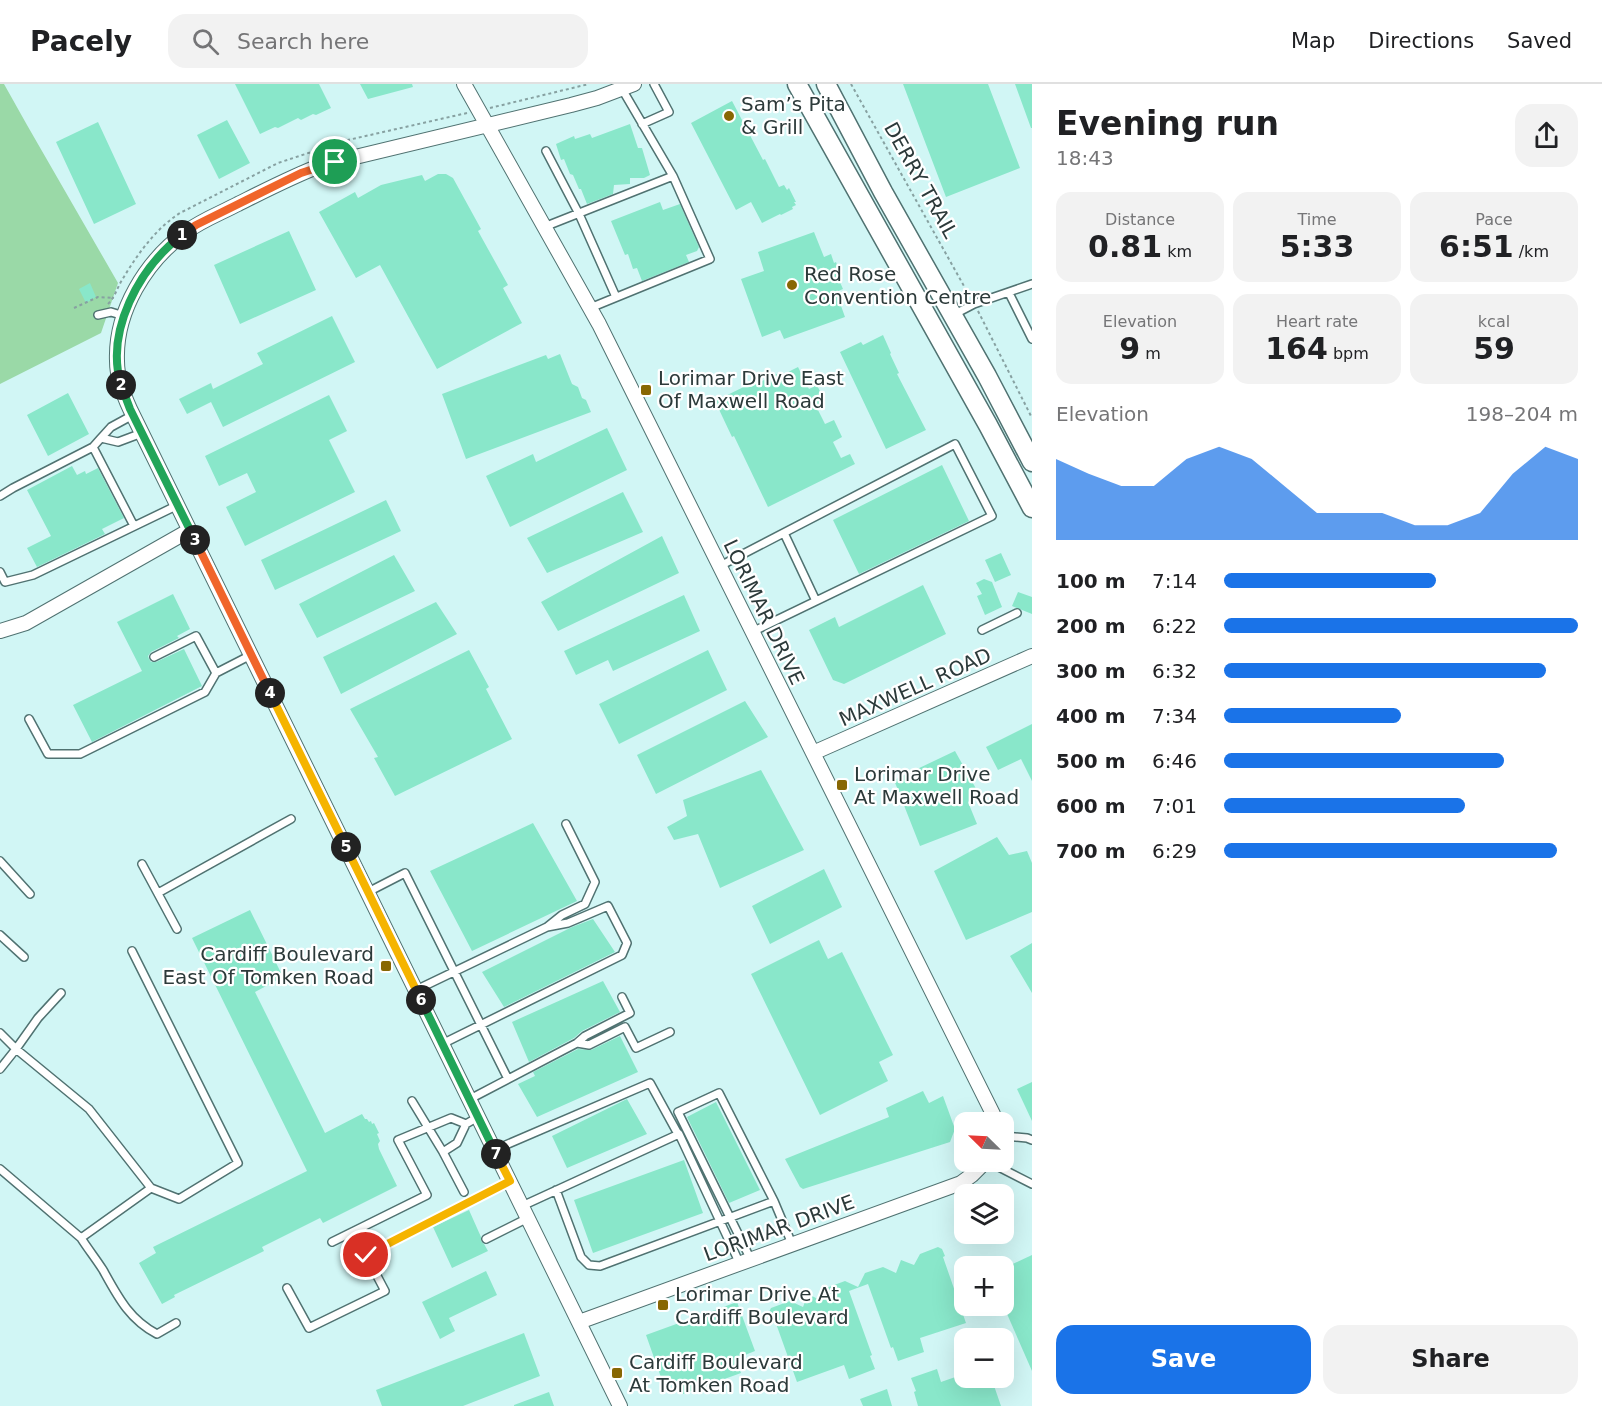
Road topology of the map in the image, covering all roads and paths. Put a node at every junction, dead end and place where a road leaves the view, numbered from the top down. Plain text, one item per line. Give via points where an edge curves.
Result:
1 (464, 84) edge
2 (589, 84) edge
3 (654, 84) edge
4 (797, 84) edge
5 (851, 84) edge
6 (628, 87) edge
7 (829, 87) edge
8 (497, 107) dead end
9 (453, 115) dead end
10 (642, 124) junction
11 (487, 125) junction
12 (546, 151) dead end
13 (673, 176) junction
14 (579, 214) junction
15 (544, 227) junction
16 (1032, 284) edge
17 (1009, 293) junction
18 (616, 297) junction
19 (114, 298) junction
20 (974, 304) junction
21 (74, 308) dead end
22 (590, 308) junction
23 (127, 310) junction
24 (98, 315) joint
25 (953, 315) junction
26 (1032, 339) edge
27 (133, 415) junction
28 (1032, 418) edge
29 (142, 433) junction
30 (102, 438) junction
31 (93, 447) junction
32 (1032, 462) edge
33 (0, 496) edge
34 (178, 505) junction
35 (1032, 508) edge
36 (135, 526) junction
37 (190, 530) junction
38 (784, 533) junction
39 (720, 566) junction
40 (0, 572) edge
41 (816, 601) junction
42 (1017, 613) dead end
43 (982, 630) dead end
44 (0, 631) edge
45 (753, 632) junction
46 (251, 655) junction
47 (1032, 656) edge
48 (154, 657) dead end
49 (216, 673) junction
50 (29, 719) dead end
51 (813, 753) junction
52 (291, 819) dead end
53 (566, 824) dead end
54 (0, 861) edge
55 (142, 864) dead end
56 (368, 892) junction
57 (158, 893) junction
58 (30, 894) dead end
59 (547, 927) junction
60 (177, 929) dead end
61 (0, 935) edge
62 (132, 951) dead end
63 (24, 957) dead end
64 (453, 972) junction
65 (416, 990) junction
66 (61, 993) dead end
67 (622, 997) dead end
68 (480, 1025) junction
69 (670, 1032) dead end
70 (0, 1033) edge
71 (577, 1043) junction
72 (442, 1044) junction
73 (16, 1048) junction
74 (0, 1069) edge
75 (508, 1079) junction
76 (470, 1099) junction
77 (412, 1101) dead end
78 (992, 1112) edge
79 (472, 1120) junction
80 (428, 1128) junction
81 (678, 1134) junction
82 (1014, 1137) edge
83 (1032, 1140) edge
84 (494, 1150) junction
85 (443, 1152) junction
86 (0, 1169) edge
87 (975, 1172) edge
88 (1009, 1172) edge
89 (510, 1181) junction
90 (1032, 1184) edge
91 (151, 1188) junction
92 (556, 1190) junction
93 (464, 1192) dead end
94 (774, 1201) junction
95 (525, 1212) junction
96 (730, 1218) junction
97 (720, 1222) junction
98 (81, 1238) junction
99 (486, 1239) dead end
100 (332, 1242) dead end
101 (792, 1245) junction
102 (745, 1262) junction
103 (287, 1288) dead end
104 (579, 1322) junction
105 (176, 1323) dead end
106 (620, 1406) edge

1 - 11 street, LORIMAR DRIVE
2 - 8 path
3 - 10 lane via 669,112
4 - 35 main road
5 - 20 path, DERRY TRAIL
6 - 10 lane
6 - 11 street
7 - 25 main road
9 - 19 path via 348,140 278,163 180,213 160,228 132,264
10 - 13 lane
11 - 15 street, LORIMAR DRIVE
11 - 23 street via 322,165 196,225 149,269
12 - 14 lane
13 - 14 lane
13 - 18 lane via 710,259
14 - 15 lane
14 - 18 lane
15 - 22 street, LORIMAR DRIVE
16 - 17 lane
17 - 20 lane
17 - 26 lane
18 - 22 lane
19 - 21 path via 98,297
19 - 23 path
19 - 24 path
20 - 25 lane
20 - 28 path, DERRY TRAIL
22 - 39 street, LORIMAR DRIVE
23 - 24 lane
23 - 27 street via 117,362 123,394
25 - 32 main road
27 - 29 street
27 - 30 lane via 111,427
29 - 30 lane via 118,442
29 - 34 street
30 - 31 lane
31 - 33 lane
31 - 36 lane
34 - 36 lane
34 - 37 street
36 - 40 lane via 33,575 5,582
37 - 44 street via 26,623
37 - 46 street
38 - 39 lane
38 - 41 lane
38 - 41 lane via 955,444 992,516
39 - 45 street, LORIMAR DRIVE
41 - 45 lane
42 - 43 lane
45 - 51 street, LORIMAR DRIVE
46 - 49 lane
46 - 56 street
47 - 51 street, MAXWELL ROAD
48 - 49 lane via 196,636
49 - 50 lane via 205,692 80,754 48,754
51 - 78 street, LORIMAR DRIVE
52 - 57 lane
53 - 59 lane via 595,882 585,904
54 - 58 lane
55 - 57 lane
56 - 64 lane via 405,873
56 - 65 street
57 - 60 lane
59 - 64 lane
59 - 68 lane via 568,923 608,906 627,943 622,955
61 - 63 lane
62 - 91 lane via 238,1163 179,1199
64 - 65 lane
64 - 68 lane
65 - 72 street
66 - 73 lane
67 - 71 lane via 630,1013
68 - 72 lane
68 - 75 lane
69 - 71 lane via 636,1048 625,1028 590,1045
70 - 73 lane
71 - 75 lane
72 - 76 street
73 - 74 lane
73 - 91 lane via 89,1109
75 - 76 lane
76 - 79 street
77 - 80 lane
79 - 80 lane via 451,1118
79 - 84 street
79 - 85 lane via 457,1143
80 - 85 lane
80 - 100 lane via 398,1140 427,1195
81 - 84 lane via 651,1083
81 - 92 lane
81 - 97 lane
82 - 83 lane
84 - 89 street
85 - 93 lane
86 - 98 lane
87 - 101 street, LORIMAR DRIVE via 961,1183
88 - 90 lane
89 - 95 street
89 - 103 lane via 366,1255 385,1291 309,1328
91 - 98 lane
92 - 95 lane
92 - 97 lane via 581,1257 589,1265 600,1266
94 - 96 lane
94 - 96 lane via 719,1093 678,1112
94 - 101 lane
95 - 99 lane
95 - 104 street
96 - 97 lane
96 - 102 lane
97 - 102 lane
98 - 105 lane via 123,1307 144,1327 157,1334
101 - 102 street, LORIMAR DRIVE
102 - 104 street, LORIMAR DRIVE
104 - 106 street

